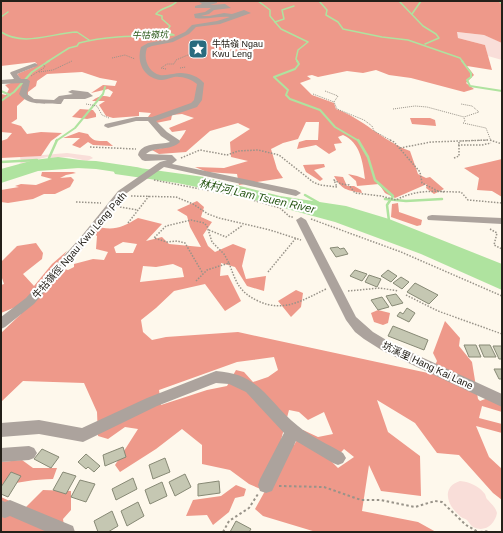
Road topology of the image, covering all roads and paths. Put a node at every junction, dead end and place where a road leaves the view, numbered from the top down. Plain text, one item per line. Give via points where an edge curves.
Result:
1 (202, 1) edge
2 (202, 49) dead end
3 (112, 58) dead end
4 (72, 61) dead end
5 (142, 65) junction
6 (45, 66) dead end
7 (37, 69) junction
8 (166, 69) dead end
9 (23, 81) junction
10 (1, 82) edge
11 (325, 91) dead end
12 (72, 92) dead end
13 (313, 94) dead end
14 (334, 102) junction
15 (461, 104) dead end
16 (393, 109) dead end
17 (464, 117) junction
18 (151, 120) junction
19 (108, 126) dead end
20 (489, 140) junction
21 (459, 142) junction
22 (491, 143) junction
23 (502, 144) edge
24 (458, 145) junction
25 (90, 147) dead end
26 (149, 148) junction
27 (399, 148) junction
28 (454, 158) dead end
29 (147, 164) dead end
30 (165, 164) junction
31 (154, 180) dead end
32 (124, 190) junction
33 (296, 193) dead end
34 (447, 193) junction
35 (149, 196) junction
36 (502, 203) edge
37 (300, 218) junction
38 (432, 218) dead end
39 (473, 220) junction
40 (502, 221) edge
41 (128, 222) dead end
42 (244, 224) junction
43 (208, 230) junction
44 (296, 238) junction
45 (312, 242) junction
46 (502, 249) edge
47 (229, 263) junction
48 (202, 272) junction
49 (268, 272) dead end
50 (196, 281) dead end
51 (337, 289) junction
52 (398, 291) dead end
53 (406, 295) dead end
54 (502, 296) edge
55 (1, 324) edge
56 (502, 334) edge
57 (502, 401) edge
58 (1, 430) edge
59 (293, 431) junction
60 (30, 454) dead end
61 (1, 455) edge
62 (338, 458) dead end
63 (266, 485) junction
64 (1, 508) edge
65 (489, 531) dead end
66 (66, 532) edge
67 (224, 532) edge
68 (479, 532) edge

1 - 5 street via 215,2 197,7 228,8 213,9 197,16 209,18 248,13 218,23 194,26 187,33 169,42 146,45 141,53
2 - 8 path via 161,68
3 - 5 path via 125,55
4 - 7 path via 53,70
5 - 18 street via 159,78 175,75 193,77 201,83 198,100 194,105
6 - 7 path
7 - 9 path
7 - 9 street via 14,73
9 - 10 street
9 - 12 street via 23,94 26,99 32,101 58,102 63,96 89,96
11 - 14 path via 338,96
13 - 14 path
14 - 27 path via 337,109 364,120 374,131 394,142
15 - 17 path via 468,104 480,112
16 - 17 path via 415,106
17 - 20 path via 463,123 486,128
18 - 19 street via 136,119
18 - 26 street via 176,142
20 - 21 path
20 - 22 path
21 - 24 path
21 - 27 path via 425,142
22 - 23 path
22 - 24 path
24 - 28 path via 459,156
25 - 26 path via 133,150 146,146
26 - 30 street via 142,153 145,158 169,157
27 - 34 path via 420,172 422,183
29 - 30 street
30 - 32 street, 牛牯嶺徑 Ngau Kwu Leng Path
30 - 33 street
30 - 34 path via 200,150 227,155 238,151 258,150 279,155 320,185 337,187 334,180 349,185 355,192 396,200 418,190
31 - 37 path via 242,197 280,208 290,217
32 - 35 path
32 - 55 street, 牛牯嶺徑 Ngau Kwu Leng Path via 30,301
34 - 36 path via 461,192 468,200
35 - 41 path
35 - 42 path via 176,197 208,214
37 - 45 street, 坑溪里 Hang Kai Lane
37 - 54 path via 319,221 387,247
38 - 39 street
39 - 40 street
39 - 46 path via 497,233 494,245
42 - 43 path via 226,237
42 - 44 path
43 - 47 path via 212,242
43 - 48 path via 204,223 191,220 166,226 154,238 167,242 185,242
44 - 45 path
44 - 49 path
45 - 51 street, 坑溪里 Hang Kai Lane
47 - 48 path
47 - 51 path via 240,290 270,308 278,308
48 - 50 path
51 - 52 path via 380,288
51 - 57 street, 坑溪里 Hang Kai Lane via 356,324 375,340 393,351
53 - 56 path via 438,311
58 - 59 street via 39,427 83,435 152,402 216,377 225,376 260,394
59 - 62 street
59 - 63 street
60 - 61 street
63 - 67 path via 249,507 233,515 227,522
63 - 68 path via 324,487 361,500 381,500 415,507 435,501 442,502 466,525
64 - 66 street via 10,508
65 - 68 path

